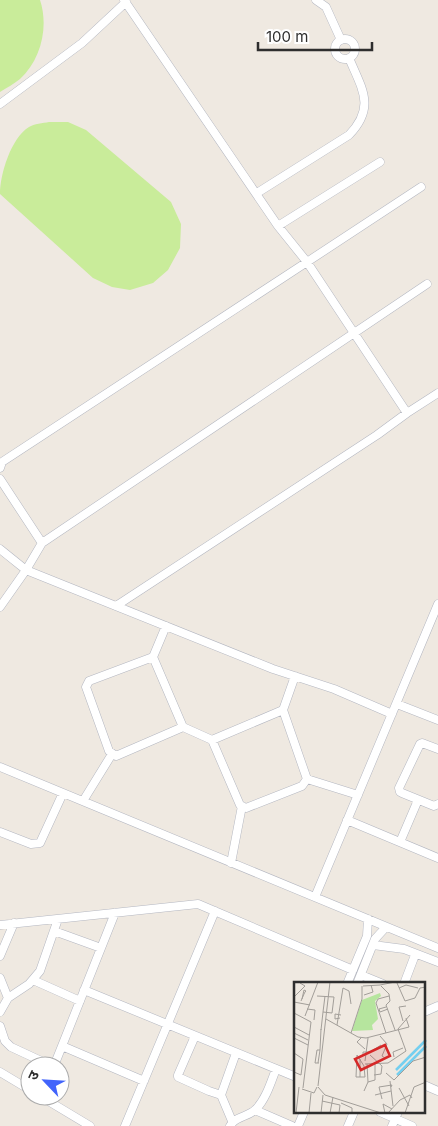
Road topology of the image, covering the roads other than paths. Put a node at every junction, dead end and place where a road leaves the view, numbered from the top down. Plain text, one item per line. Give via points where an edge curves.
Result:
1 (316, 0) edge
2 (125, 1) edge
3 (341, 40) junction
4 (350, 58) junction
5 (0, 104) edge
6 (380, 162) dead end
7 (421, 187) dead end
8 (256, 193) junction
9 (278, 226) junction
10 (307, 262) junction
11 (427, 284) dead end
12 (355, 332) junction
13 (438, 393) edge
14 (406, 413) junction
15 (0, 468) edge
16 (0, 479) edge
17 (42, 543) junction
18 (0, 549) edge
19 (26, 570) junction
20 (438, 604) edge
21 (116, 606) junction
22 (0, 607) edge
23 (166, 626) junction
24 (153, 657) junction
25 (295, 676) junction
26 (397, 704) junction
27 (283, 710) junction
28 (392, 714) junction
29 (438, 720) edge
30 (183, 727) junction
31 (212, 740) junction
32 (438, 749) edge
33 (112, 754) junction
34 (0, 767) edge
35 (307, 779) junction
36 (63, 793) junction
37 (358, 795) junction
38 (418, 800) junction
39 (83, 801) junction
40 (438, 804) edge
41 (242, 806) junction
42 (347, 820) junction
43 (0, 832) edge
44 (400, 842) junction
45 (438, 858) edge
46 (232, 863) junction
47 (315, 897) junction
48 (215, 911) junction
49 (115, 913) junction
50 (58, 919) junction
51 (368, 920) junction
52 (14, 924) junction
53 (0, 925) edge
54 (386, 927) junction
55 (54, 931) junction
56 (373, 945) junction
57 (101, 948) junction
58 (438, 948) edge
59 (416, 955) junction
60 (0, 956) edge
61 (438, 962) edge
62 (352, 970) junction
63 (361, 975) junction
64 (0, 978) edge
65 (33, 980) junction
66 (348, 982) edge
67 (358, 982) edge
68 (378, 982) edge
69 (405, 982) edge
70 (84, 990) junction
71 (8, 998) junction
72 (80, 1000) junction
73 (438, 1006) edge
74 (426, 1011) edge
75 (0, 1012) edge
76 (167, 1024) junction
77 (0, 1026) edge
78 (195, 1036) junction
79 (62, 1046) junction
80 (236, 1053) junction
81 (31, 1056) edge
82 (58, 1056) edge
83 (276, 1069) junction
84 (0, 1072) edge
85 (294, 1076) edge
86 (144, 1081) junction
87 (20, 1084) edge
88 (426, 1087) edge
89 (438, 1091) edge
90 (221, 1095) junction
91 (57, 1106) edge
92 (255, 1110) junction
93 (303, 1114) edge
94 (353, 1114) edge
95 (395, 1119) edge
96 (231, 1124) edge
97 (90, 1126) edge
98 (125, 1126) edge
99 (292, 1126) edge
100 (298, 1126) edge
101 (348, 1126) edge
102 (412, 1126) edge

1 - 3 street via 326,7
2 - 5 street via 82,43
2 - 8 street
3 - 4 street via 348,39 355,46
3 - 4 street via 335,48 337,55 343,59
4 - 8 street via 366,103 358,125 349,135
6 - 9 street
7 - 10 street
8 - 9 street
9 - 10 street
10 - 12 street
10 - 15 street via 2,462
11 - 12 street
12 - 14 street
12 - 17 street
13 - 14 street
14 - 21 street
16 - 17 street
17 - 19 street
18 - 19 street
19 - 21 street
19 - 22 street
20 - 26 street
21 - 23 street
23 - 24 street
23 - 25 street
24 - 30 street
24 - 33 street via 89,681 86,687
25 - 27 street
25 - 28 street
26 - 28 street
26 - 29 street
27 - 31 street
27 - 35 street
28 - 37 street
30 - 31 street
30 - 33 street via 116,756
31 - 41 street
32 - 38 street via 420,744 399,788 400,792
33 - 39 street
34 - 36 street
35 - 37 street
35 - 41 street via 302,786 246,808
36 - 39 street
36 - 43 street via 40,843 31,844
37 - 42 street
38 - 40 street via 434,806
38 - 44 street
39 - 46 street
41 - 46 street
42 - 44 street
42 - 47 street
44 - 45 street
46 - 47 street
47 - 51 street
48 - 49 street via 198,904 187,904
48 - 62 street
48 - 76 street
49 - 50 street
49 - 57 street
50 - 52 street
50 - 55 street
51 - 54 street
51 - 62 street via 367,936
52 - 53 street
52 - 60 street
54 - 56 street
54 - 58 street
55 - 57 street
55 - 65 street via 40,971
56 - 59 street via 404,949
56 - 63 street
57 - 70 street
59 - 61 street
59 - 69 street
62 - 66 street
63 - 67 street
63 - 68 street
64 - 71 street
65 - 71 street
65 - 72 street
70 - 72 street
70 - 76 street
71 - 75 street
72 - 79 street
73 - 74 street
76 - 78 street
76 - 86 street
77 - 81 street via 5,1041 11,1047
78 - 80 street
78 - 90 street via 178,1078
79 - 82 street
79 - 86 street
80 - 83 street
80 - 90 street
83 - 85 street
83 - 92 street
84 - 87 street
86 - 98 street
88 - 89 street
90 - 96 street
91 - 97 street
92 - 96 street
92 - 99 street
93 - 100 street
94 - 101 street
95 - 102 street

